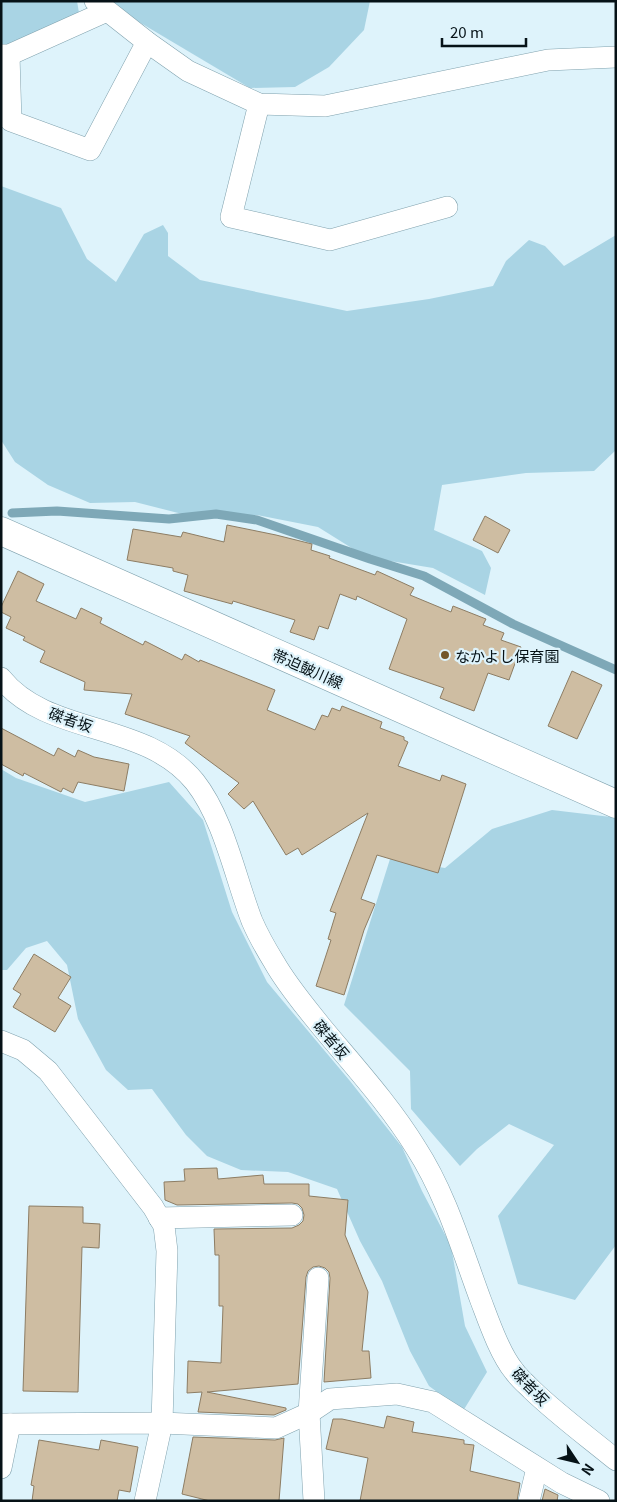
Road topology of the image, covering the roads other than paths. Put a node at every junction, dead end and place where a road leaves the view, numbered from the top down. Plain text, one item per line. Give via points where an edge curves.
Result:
1 (101, 6) edge
2 (148, 42) junction
3 (5, 55) edge
4 (616, 58) edge
5 (260, 104) junction
6 (447, 207) dead end
7 (1, 531) edge
8 (1, 678) edge
9 (616, 804) edge
10 (1, 1041) edge
11 (292, 1215) dead end
12 (160, 1218) junction
13 (318, 1278) dead end
14 (309, 1413) junction
15 (162, 1423) junction
16 (6, 1424) edge
17 (616, 1460) edge
18 (1, 1468) edge
19 (537, 1468) junction
20 (145, 1501) edge
21 (314, 1501) edge
22 (529, 1501) edge
23 (599, 1501) edge

1 - 2 street
1 - 3 street
2 - 3 street via 90,150 11,121
2 - 5 street via 188,71
4 - 5 street via 548,60 325,106
5 - 6 street via 231,218 330,240
7 - 9 street, 帯迫皷川線
8 - 17 street, 磔者坂 via 34,706 143,743 177,765 195,782 210,807 253,923 273,962 287,985 383,1101 417,1149 440,1194 492,1332 513,1371
10 - 12 street via 23,1050 48,1071
11 - 12 street
12 - 15 street via 167,1251
13 - 14 street
14 - 15 street via 276,1428
14 - 19 street via 330,1399 397,1394 433,1402
14 - 21 street
15 - 16 street
15 - 20 street
16 - 18 street
19 - 22 street
19 - 23 street

